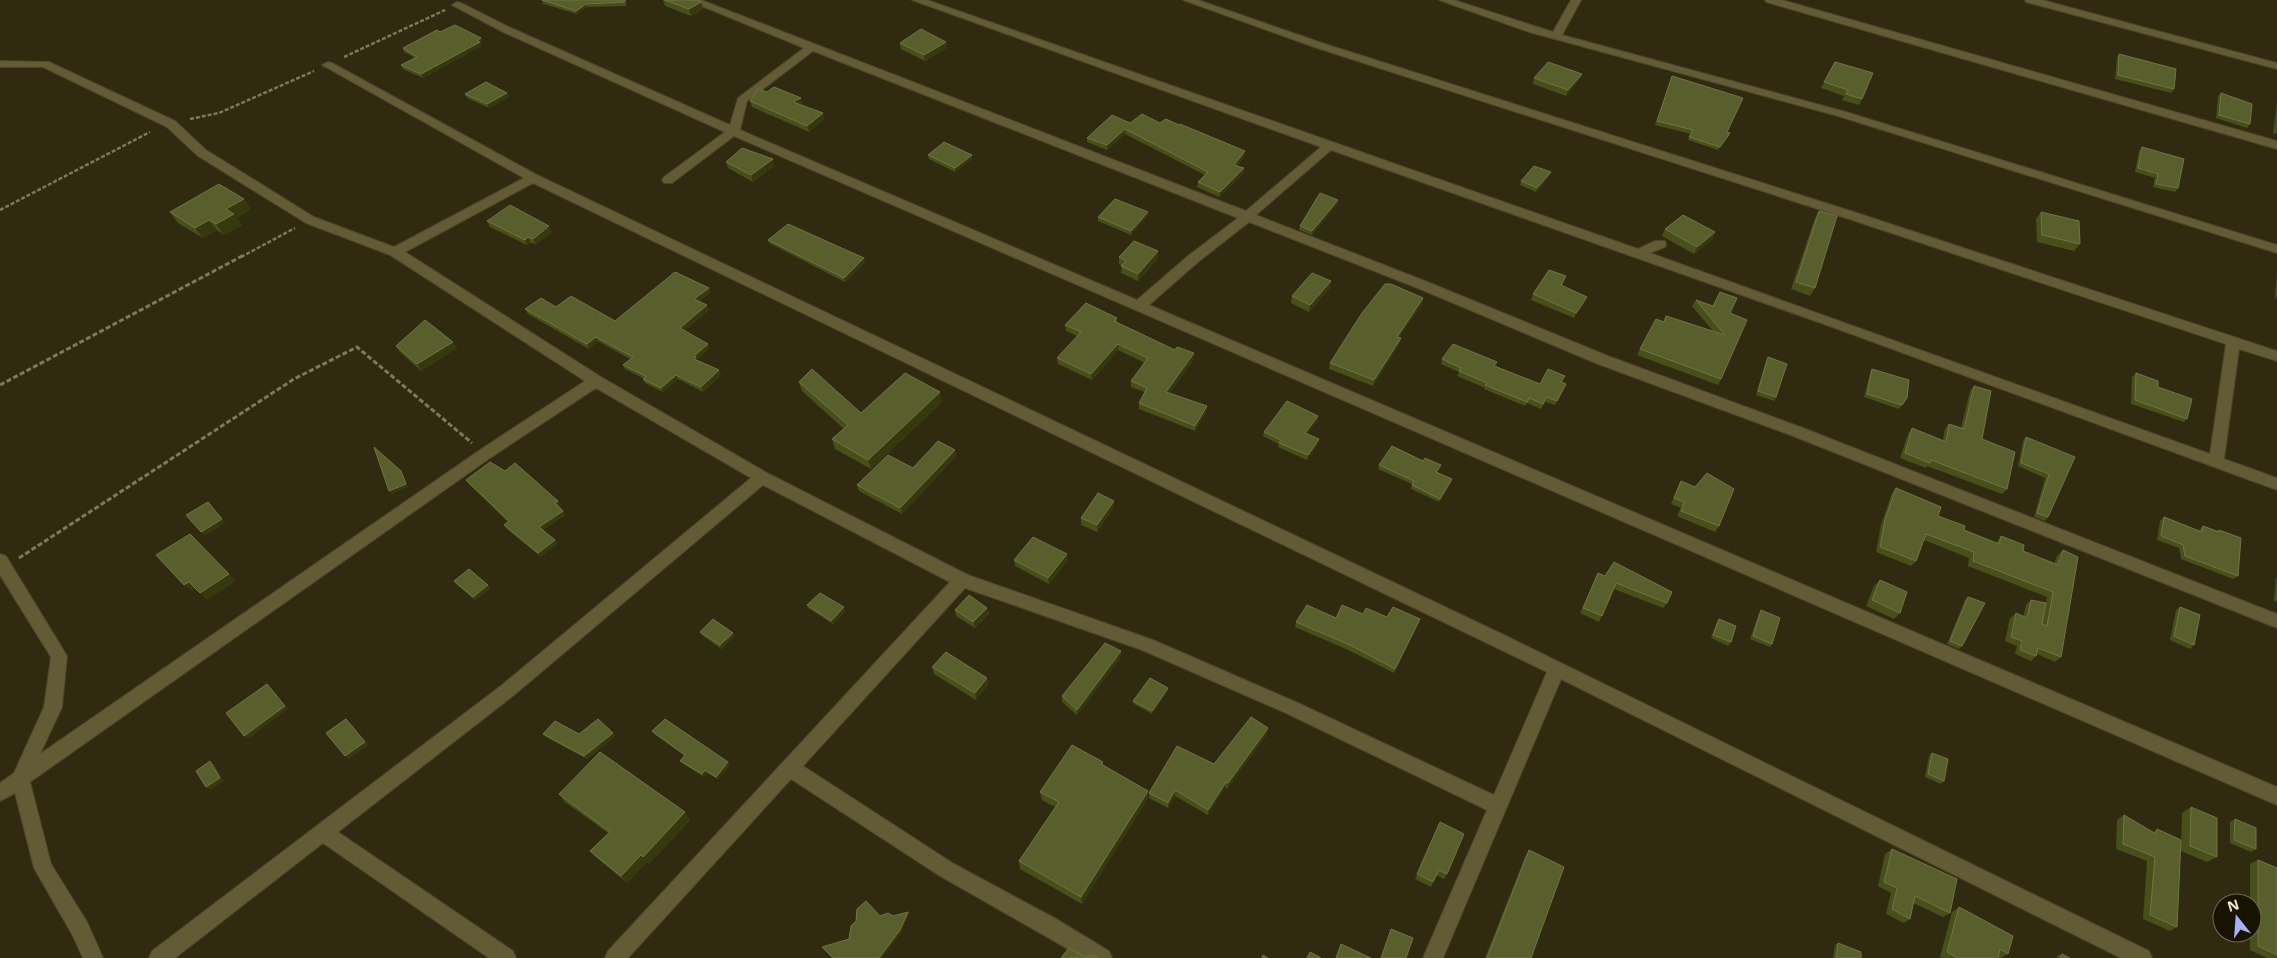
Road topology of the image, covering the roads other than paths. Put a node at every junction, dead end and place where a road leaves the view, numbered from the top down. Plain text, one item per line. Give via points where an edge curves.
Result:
1 (692, 0) edge
2 (917, 0) edge
3 (1188, 0) edge
4 (1444, 0) edge
5 (1576, 0) edge
6 (1770, 0) edge
7 (2030, 0) edge
8 (933, 2) edge
9 (457, 5) road end
10 (1556, 36) junction
11 (813, 46) junction
12 (0, 64) edge
13 (328, 65) road end
14 (2277, 66) edge
15 (734, 131) junction
16 (2277, 145) edge
17 (1329, 146) junction
18 (533, 178) junction
19 (668, 180) dead end
20 (1248, 216) junction
21 (1660, 244) dead end
22 (2277, 249) edge
23 (395, 252) junction
24 (1638, 254) junction
25 (1138, 307) junction
26 (2233, 340) junction
27 (2277, 356) edge
28 (596, 381) junction
29 (2216, 462) junction
30 (762, 477) junction
31 (2277, 484) edge
32 (3, 564) edge
33 (962, 580) junction
34 (2277, 621) edge
35 (1557, 670) junction
36 (790, 768) junction
37 (20, 779) junction
38 (0, 793) edge
39 (2277, 796) edge
40 (1498, 806) junction
41 (324, 832) junction
42 (93, 958) edge
43 (158, 958) edge
44 (506, 958) edge
45 (615, 958) edge
46 (1102, 958) edge
47 (1433, 958) edge
48 (2142, 958) edge

1 - 11 street
2 - 8 street
3 - 26 street via 1321,46
4 - 10 street
5 - 10 street
6 - 16 street
7 - 14 street
8 - 17 street
9 - 15 street
10 - 22 street via 1842,114
11 - 15 street via 742,100
11 - 20 street
12 - 23 street via 45,64 171,124 202,153 310,220
13 - 18 street
15 - 19 street
15 - 25 street
17 - 20 street
17 - 24 street
18 - 23 street
18 - 35 street
20 - 25 street via 1192,259
20 - 34 street via 1603,360 1798,432
21 - 24 street
23 - 28 street
24 - 29 street
25 - 39 street
26 - 27 street
26 - 29 street
28 - 30 street
28 - 37 street via 485,454
29 - 31 street
30 - 33 street
30 - 41 street via 508,690
32 - 37 street via 60,656 53,707
33 - 36 street
33 - 40 street via 1147,645 1292,708
35 - 40 street
35 - 48 street
36 - 45 street
36 - 46 street via 946,870
37 - 38 street
37 - 42 street via 43,868 80,929
40 - 47 street
41 - 43 street
41 - 44 street

